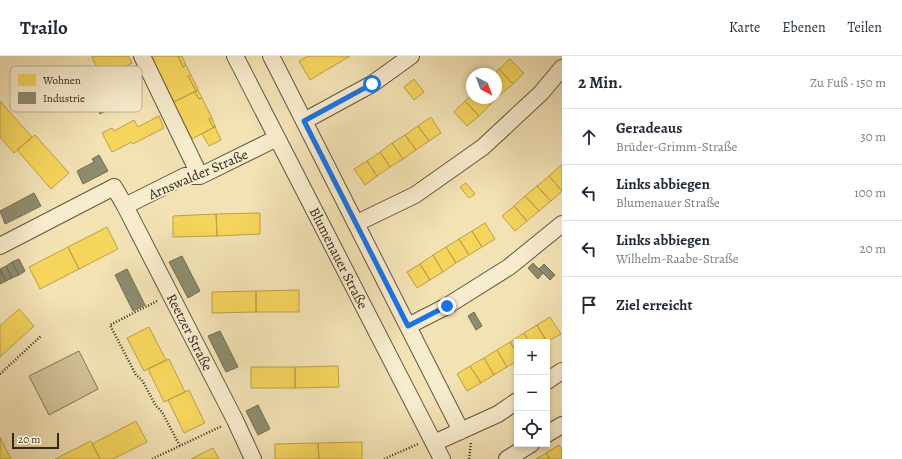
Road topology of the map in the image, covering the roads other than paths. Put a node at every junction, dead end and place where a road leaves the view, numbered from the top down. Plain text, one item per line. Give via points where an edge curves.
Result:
1 (142, 56) edge
2 (235, 56) edge
3 (271, 56) edge
4 (411, 56) edge
5 (562, 68) edge
6 (304, 121) junction
7 (277, 138) junction
8 (200, 176) junction
9 (125, 206) junction
10 (357, 223) junction
11 (562, 224) edge
12 (0, 246) edge
13 (408, 326) junction
14 (562, 371) edge
15 (550, 379) edge
16 (514, 403) edge
17 (562, 425) edge
18 (461, 431) junction
19 (550, 432) edge
20 (434, 442) junction
21 (526, 447) edge
22 (252, 459) edge
23 (442, 459) edge
24 (507, 459) edge

1 - 8 street
2 - 7 street, Blumenauer Straße
3 - 6 street
4 - 6 street via 372,84
5 - 10 street via 541,93 483,147 415,195
6 - 10 street
7 - 8 street, Arnswalder Straße
7 - 20 street, Blumenauer Straße
8 - 9 street, Arnswalder Straße via 186,176
9 - 12 street via 114,187
9 - 22 street, Reetzer Straße via 235,420
10 - 13 street
11 - 13 street via 510,267 447,306
13 - 18 street
14 - 15 street
16 - 18 street via 498,414
17 - 19 street
18 - 20 street
20 - 23 street, Blumenauer Straße
21 - 24 street

